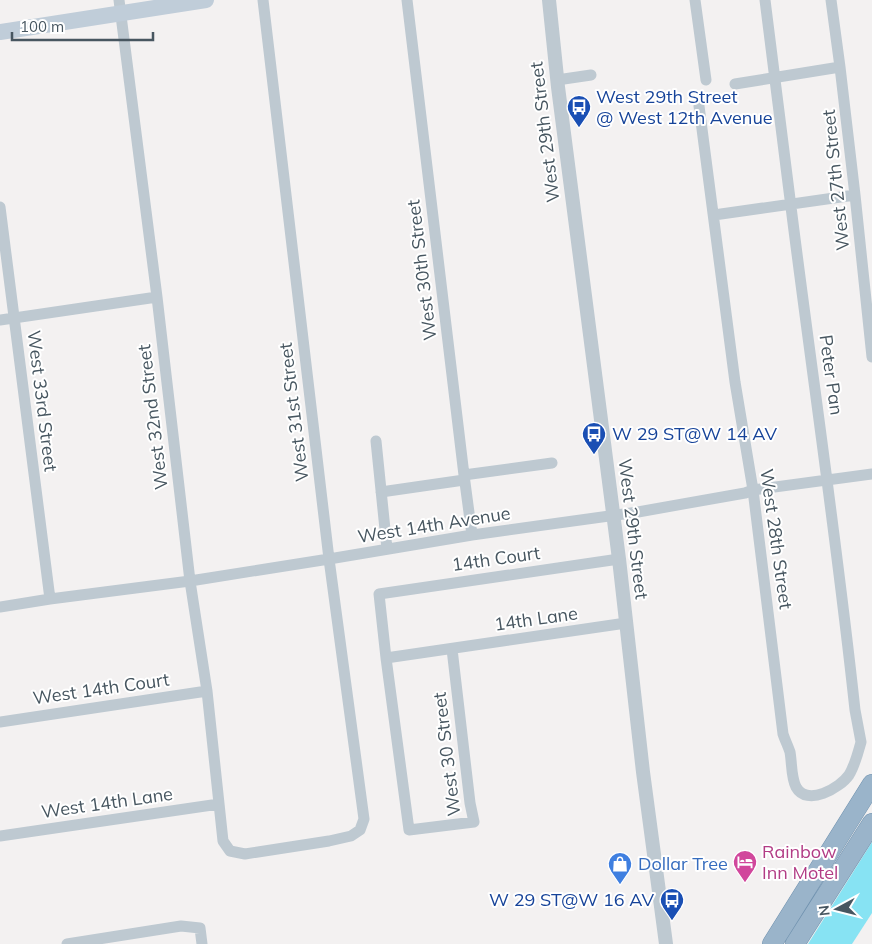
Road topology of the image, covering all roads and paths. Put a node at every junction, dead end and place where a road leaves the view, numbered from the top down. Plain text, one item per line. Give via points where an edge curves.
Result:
1 (206, 0) edge
2 (263, 0) edge
3 (407, 0) edge
4 (549, 0) edge
5 (695, 0) edge
6 (765, 0) edge
7 (831, 0) edge
8 (119, 7) edge
9 (0, 32) edge
10 (840, 67) junction
11 (590, 75) dead end
12 (776, 78) junction
13 (557, 80) junction
14 (706, 80) dead end
15 (734, 84) dead end
16 (699, 106) dead end
17 (855, 195) junction
18 (790, 205) junction
19 (0, 207) edge
20 (714, 215) junction
21 (157, 297) junction
22 (14, 318) junction
23 (0, 320) edge
24 (872, 356) edge
25 (376, 441) dead end
26 (552, 463) dead end
27 (872, 474) edge
28 (464, 477) junction
29 (827, 481) junction
30 (753, 490) junction
31 (381, 492) junction
32 (613, 516) junction
33 (472, 535) junction
34 (387, 549) junction
35 (329, 559) junction
36 (618, 559) junction
37 (190, 581) junction
38 (50, 599) junction
39 (0, 607) edge
40 (626, 624) junction
41 (452, 649) junction
42 (386, 658) junction
43 (207, 691) junction
44 (0, 722) edge
45 (867, 744) edge
46 (872, 784) edge
47 (219, 804) junction
48 (364, 819) joint
49 (872, 822) edge
50 (0, 836) edge
51 (137, 938) edge
52 (74, 944) edge
53 (202, 944) edge
54 (666, 944) edge
55 (772, 944) edge
56 (795, 944) edge

1 - 8 main road
2 - 35 street, West 31st Street
3 - 28 street, West 30th Street
4 - 13 street, West 29th Street
5 - 14 street
6 - 12 street, Peter Pan
7 - 10 street, West 27th Street
8 - 9 main road
8 - 21 street, West 32nd Street
10 - 12 street
10 - 17 street, West 27th Street
11 - 13 street
12 - 15 street
12 - 18 street, Peter Pan
13 - 32 street, West 29th Street
16 - 20 street, West 28th Street
17 - 18 street
17 - 24 street, West 27th Street
18 - 20 street
18 - 29 street, Peter Pan
19 - 22 street, West 33rd Street
20 - 30 street, West 28th Street via 735,382
21 - 22 street
21 - 37 street, West 32nd Street
22 - 23 street
22 - 38 street, West 33rd Street
25 - 31 street
26 - 28 street
27 - 29 street, West 14th Avenue
28 - 31 street
28 - 33 street, West 30th Street
29 - 30 street, West 14th Avenue
29 - 45 street, Peter Pan via 855,710
30 - 32 street, West 14th Avenue
30 - 45 street, West 28th Street via 783,734 797,788 814,796 843,782
31 - 34 street
32 - 33 street, West 14th Avenue
32 - 36 street, West 29th Street
33 - 34 street, West 14th Avenue
34 - 35 street, West 14th Avenue
35 - 37 street, West 14th Avenue
35 - 48 street, West 31st Street
36 - 40 street, West 29th Street
36 - 42 street, 14th Court via 379,594
37 - 38 street, West 14th Avenue
37 - 43 street, West 32nd Street
38 - 39 street, West 14th Avenue
40 - 41 street, 14th Lane
40 - 54 street, West 29th Street
41 - 42 street, 14th Lane
41 - 42 street, West 30 Street via 474,822 409,830
43 - 44 street, West 14th Court
43 - 47 street, West 32nd Street
46 - 55 highway
47 - 48 street, West 32nd Street via 222,840 230,851 245,854 351,836 360,830
47 - 50 street, West 14th Lane
49 - 56 highway
51 - 52 street
51 - 53 street via 182,926 200,928

